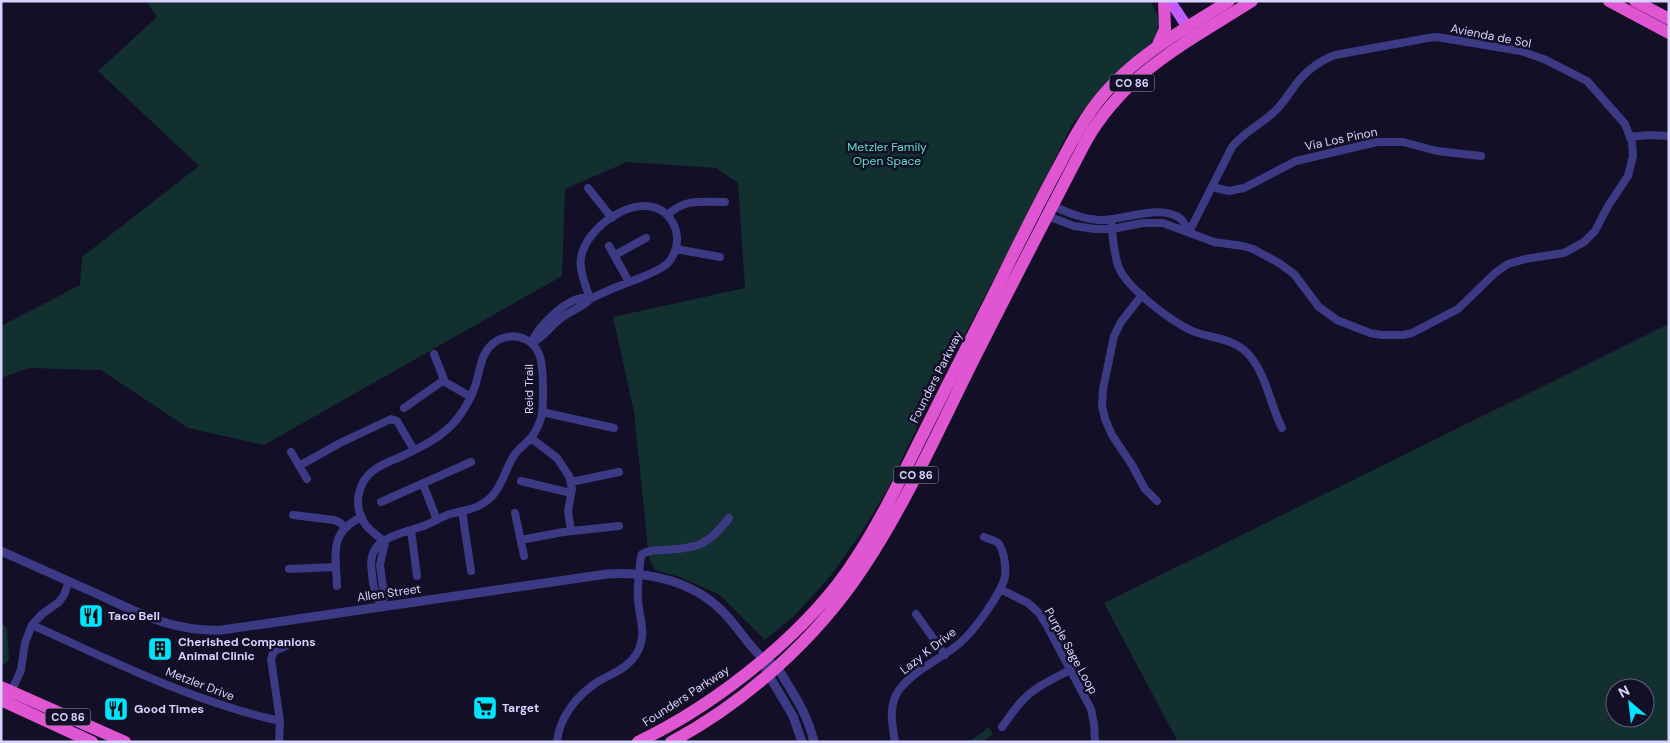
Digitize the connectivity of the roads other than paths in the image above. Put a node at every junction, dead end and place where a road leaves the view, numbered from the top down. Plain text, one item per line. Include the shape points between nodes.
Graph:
1 (1164, 1) edge
2 (1170, 1) edge
3 (1229, 1) edge
4 (1252, 1) edge
5 (1609, 1) edge
6 (1635, 1) edge
7 (1669, 19) edge
8 (1191, 33) junction
9 (1669, 33) edge
10 (1157, 46) junction
11 (1669, 136) edge
12 (1630, 137) junction
13 (1481, 156) dead end
14 (1212, 187) junction
15 (588, 188) dead end
16 (724, 202) dead end
17 (1037, 206) junction
18 (1050, 211) junction
19 (667, 215) junction
20 (612, 218) junction
21 (1111, 219) junction
22 (1112, 229) junction
23 (1190, 232) junction
24 (646, 238) dead end
25 (610, 246) dead end
26 (676, 249) junction
27 (615, 255) junction
28 (720, 257) dead end
29 (629, 282) junction
30 (1142, 295) junction
31 (590, 298) junction
32 (532, 343) junction
33 (434, 354) dead end
34 (444, 380) junction
35 (471, 397) junction
36 (404, 408) dead end
37 (542, 412) junction
38 (614, 428) dead end
39 (1282, 428) dead end
40 (531, 438) junction
41 (414, 450) junction
42 (292, 452) dead end
43 (471, 462) dead end
44 (299, 466) junction
45 (618, 472) dead end
46 (306, 479) dead end
47 (521, 481) dead end
48 (571, 482) junction
49 (423, 484) junction
50 (571, 493) junction
51 (1157, 501) dead end
52 (381, 502) dead end
53 (462, 511) junction
54 (515, 513) dead end
55 (293, 515) dead end
56 (362, 517) junction
57 (729, 518) dead end
58 (437, 520) junction
59 (619, 526) dead end
60 (345, 527) junction
61 (411, 530) junction
62 (571, 531) junction
63 (984, 537) dead end
64 (521, 540) junction
65 (384, 542) junction
66 (1, 551) edge
67 (524, 556) dead end
68 (336, 567) junction
69 (289, 569) dead end
70 (471, 571) dead end
71 (639, 574) junction
72 (417, 576) dead end
73 (70, 581) junction
74 (337, 586) dead end
75 (1000, 589) junction
76 (382, 607) junction
77 (916, 614) dead end
78 (32, 625) junction
79 (286, 646) dead end
80 (945, 655) junction
81 (764, 660) junction
82 (1070, 670) junction
83 (772, 671) junction
84 (4, 693) edge
85 (280, 721) junction
86 (1002, 727) dead end
87 (92, 742) edge
88 (125, 742) edge
89 (279, 742) edge
90 (557, 742) edge
91 (638, 742) edge
92 (671, 742) edge
93 (802, 742) edge
94 (814, 742) edge
95 (894, 742) edge
96 (1095, 742) edge

1 - 10 highway via 1165,29
2 - 8 main road
3 - 8 highway, Founders Parkway / CO 86
4 - 8 highway, Founders Parkway / CO 86
5 - 9 highway
6 - 7 highway
8 - 10 highway, Founders Parkway / CO 86
8 - 18 highway, Founders Parkway / CO 86 via 1115,100 1091,132
10 - 17 highway, Founders Parkway / CO 86 via 1097,102 1080,126
11 - 12 street
12 - 14 street, Avienda de Sol via 1622,119 1591,85 1546,60 1521,51 1428,38 1335,55 1309,69 1276,111 1243,134 1232,147
12 - 23 street, Avienda de Sol via 1632,156 1628,176 1596,230 1584,242 1564,253 1508,264 1452,313 1403,335 1370,333 1337,320 1319,307 1294,274 1279,263 1253,249 1214,242
13 - 14 street, Via Los Pinon via 1448,153 1403,142 1378,142 1296,161 1244,188 1229,191
14 - 23 street, Avienda de Sol
15 - 20 street
16 - 19 street via 688,202
17 - 18 street, Avienda de Sol
17 - 81 highway, Founders Parkway / CO 86 via 891,496 855,560 808,618
18 - 21 street, Avienda de Sol
18 - 22 street, Avienda de Sol via 1083,228
18 - 83 highway, Founders Parkway / CO 86 via 909,490 877,546 830,612
19 - 20 street via 642,204 625,209
19 - 26 street via 676,230
20 - 31 street via 594,232 582,251 581,267
21 - 22 street
21 - 23 street, Avienda de Sol via 1142,213 1169,214 1182,221
22 - 23 street, Avienda de Sol via 1155,222
22 - 30 street via 1118,266
24 - 27 street
25 - 27 street
26 - 28 street
26 - 29 street via 663,267
27 - 29 street
29 - 31 street
30 - 39 street via 1188,330 1229,341 1248,354 1258,369
30 - 51 street via 1114,336 1102,406 1112,434 1144,489
31 - 32 street
32 - 35 street via 513,337 493,344 482,360
32 - 37 street, Reid Trail via 541,360
33 - 34 street
34 - 35 street
34 - 36 street
35 - 41 street via 452,425
37 - 38 street
37 - 40 street, Reid Trail
40 - 48 street via 560,461
40 - 53 street, Reid Trail via 515,453 500,487 492,496 480,505
41 - 44 street via 398,423 390,419
41 - 56 street via 367,476 358,497
42 - 44 street
43 - 49 street
44 - 46 street
45 - 48 street
47 - 50 street
48 - 50 street
49 - 52 street
49 - 58 street
50 - 62 street via 568,510
53 - 58 street, Reid Trail
53 - 70 street
54 - 64 street
55 - 60 street via 334,520
56 - 60 street
56 - 65 street via 370,530
57 - 71 street via 714,536 698,545 644,553
58 - 61 street, Reid Trail
59 - 62 street
60 - 68 street via 336,542
61 - 65 street, Reid Trail
61 - 72 street
62 - 64 street
63 - 75 street, Lazy K Drive via 998,544 1003,552 1005,576
64 - 67 street
65 - 76 street via 380,565 384,592
66 - 73 street, Allen Street
68 - 69 street
68 - 74 street
71 - 76 street, Allen Street via 607,574
71 - 81 street, Allen Street via 672,581 705,597 724,613
71 - 90 street via 638,597 643,632 638,651 621,671 597,683 578,699 561,724
73 - 76 street, Allen Street via 157,621 204,631
73 - 78 street via 59,602
75 - 80 street, Lazy K Drive via 975,627
75 - 82 street, Purple Sage Loop via 1034,608
77 - 80 street
78 - 84 street via 25,643 21,670
78 - 85 street, Metzler Drive via 194,696
79 - 85 street via 274,652 271,659
80 - 95 street, Lazy K Drive via 908,680 896,695 891,712
81 - 83 street
81 - 91 highway, Founders Parkway / CO 86 via 695,709
82 - 86 street via 1031,692
82 - 96 street, Purple Sage Loop via 1091,710
83 - 92 highway, Founders Parkway / CO 86 via 732,703
83 - 93 street
83 - 94 street via 802,709
84 - 87 highway, CO 86
84 - 88 highway, CO 86
85 - 89 street

